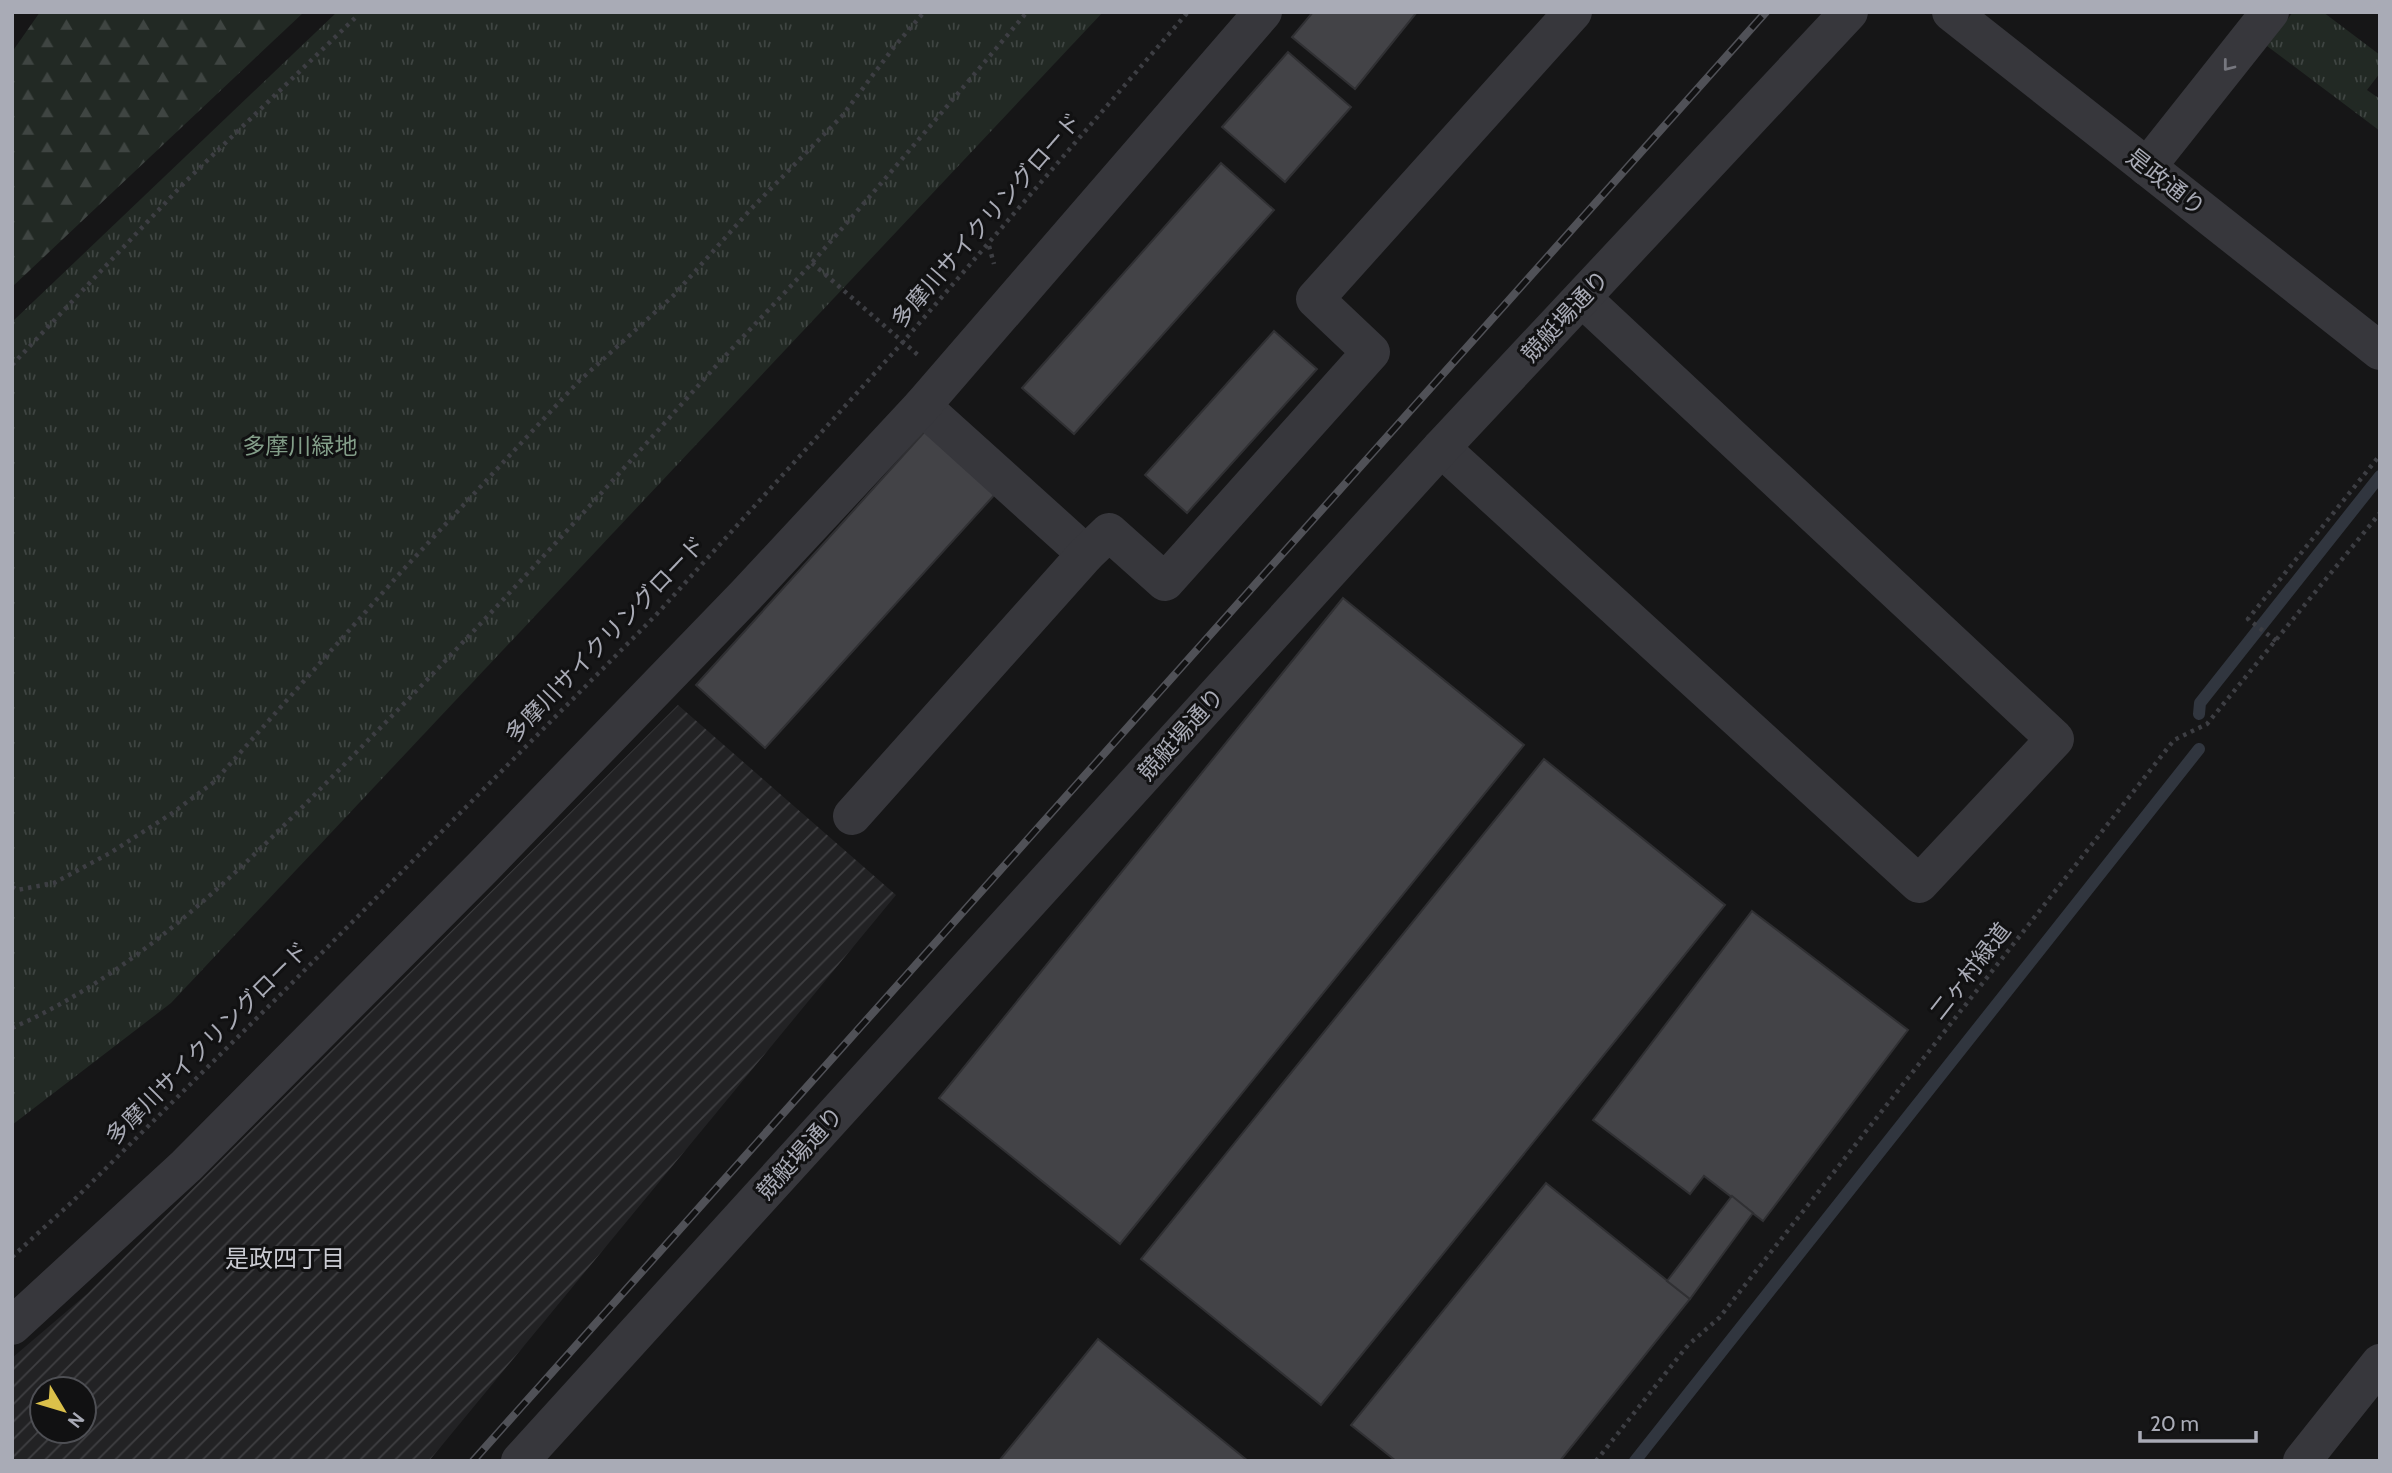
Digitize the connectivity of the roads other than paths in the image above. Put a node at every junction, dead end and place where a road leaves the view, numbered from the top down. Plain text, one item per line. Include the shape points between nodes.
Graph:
1 (1263, 12) edge
2 (1573, 12) edge
3 (1849, 12) edge
4 (1951, 12) edge
5 (2270, 12) edge
6 (2147, 167) junction
7 (1582, 298) junction
8 (2380, 351) edge
9 (922, 406) junction
10 (1441, 448) junction
11 (1086, 554) junction
12 (852, 816) dead end
13 (12, 1326) edge
14 (2380, 1363) edge
15 (520, 1461) edge
16 (2302, 1461) edge

1 - 9 street
2 - 11 street via 1315,299 1371,352 1174,572 1165,582 1109,532
3 - 7 street, 競艇場通り
4 - 6 street, 是政通り
5 -> 6 street
6 - 8 street, 是政通り
7 - 10 street, 競艇場通り
7 - 10 street via 2055,739 1937,865 1919,884
9 - 11 street
9 - 13 street via 482,867 186,1166
10 - 15 street, 競艇場通り
11 - 12 street
14 - 16 street

